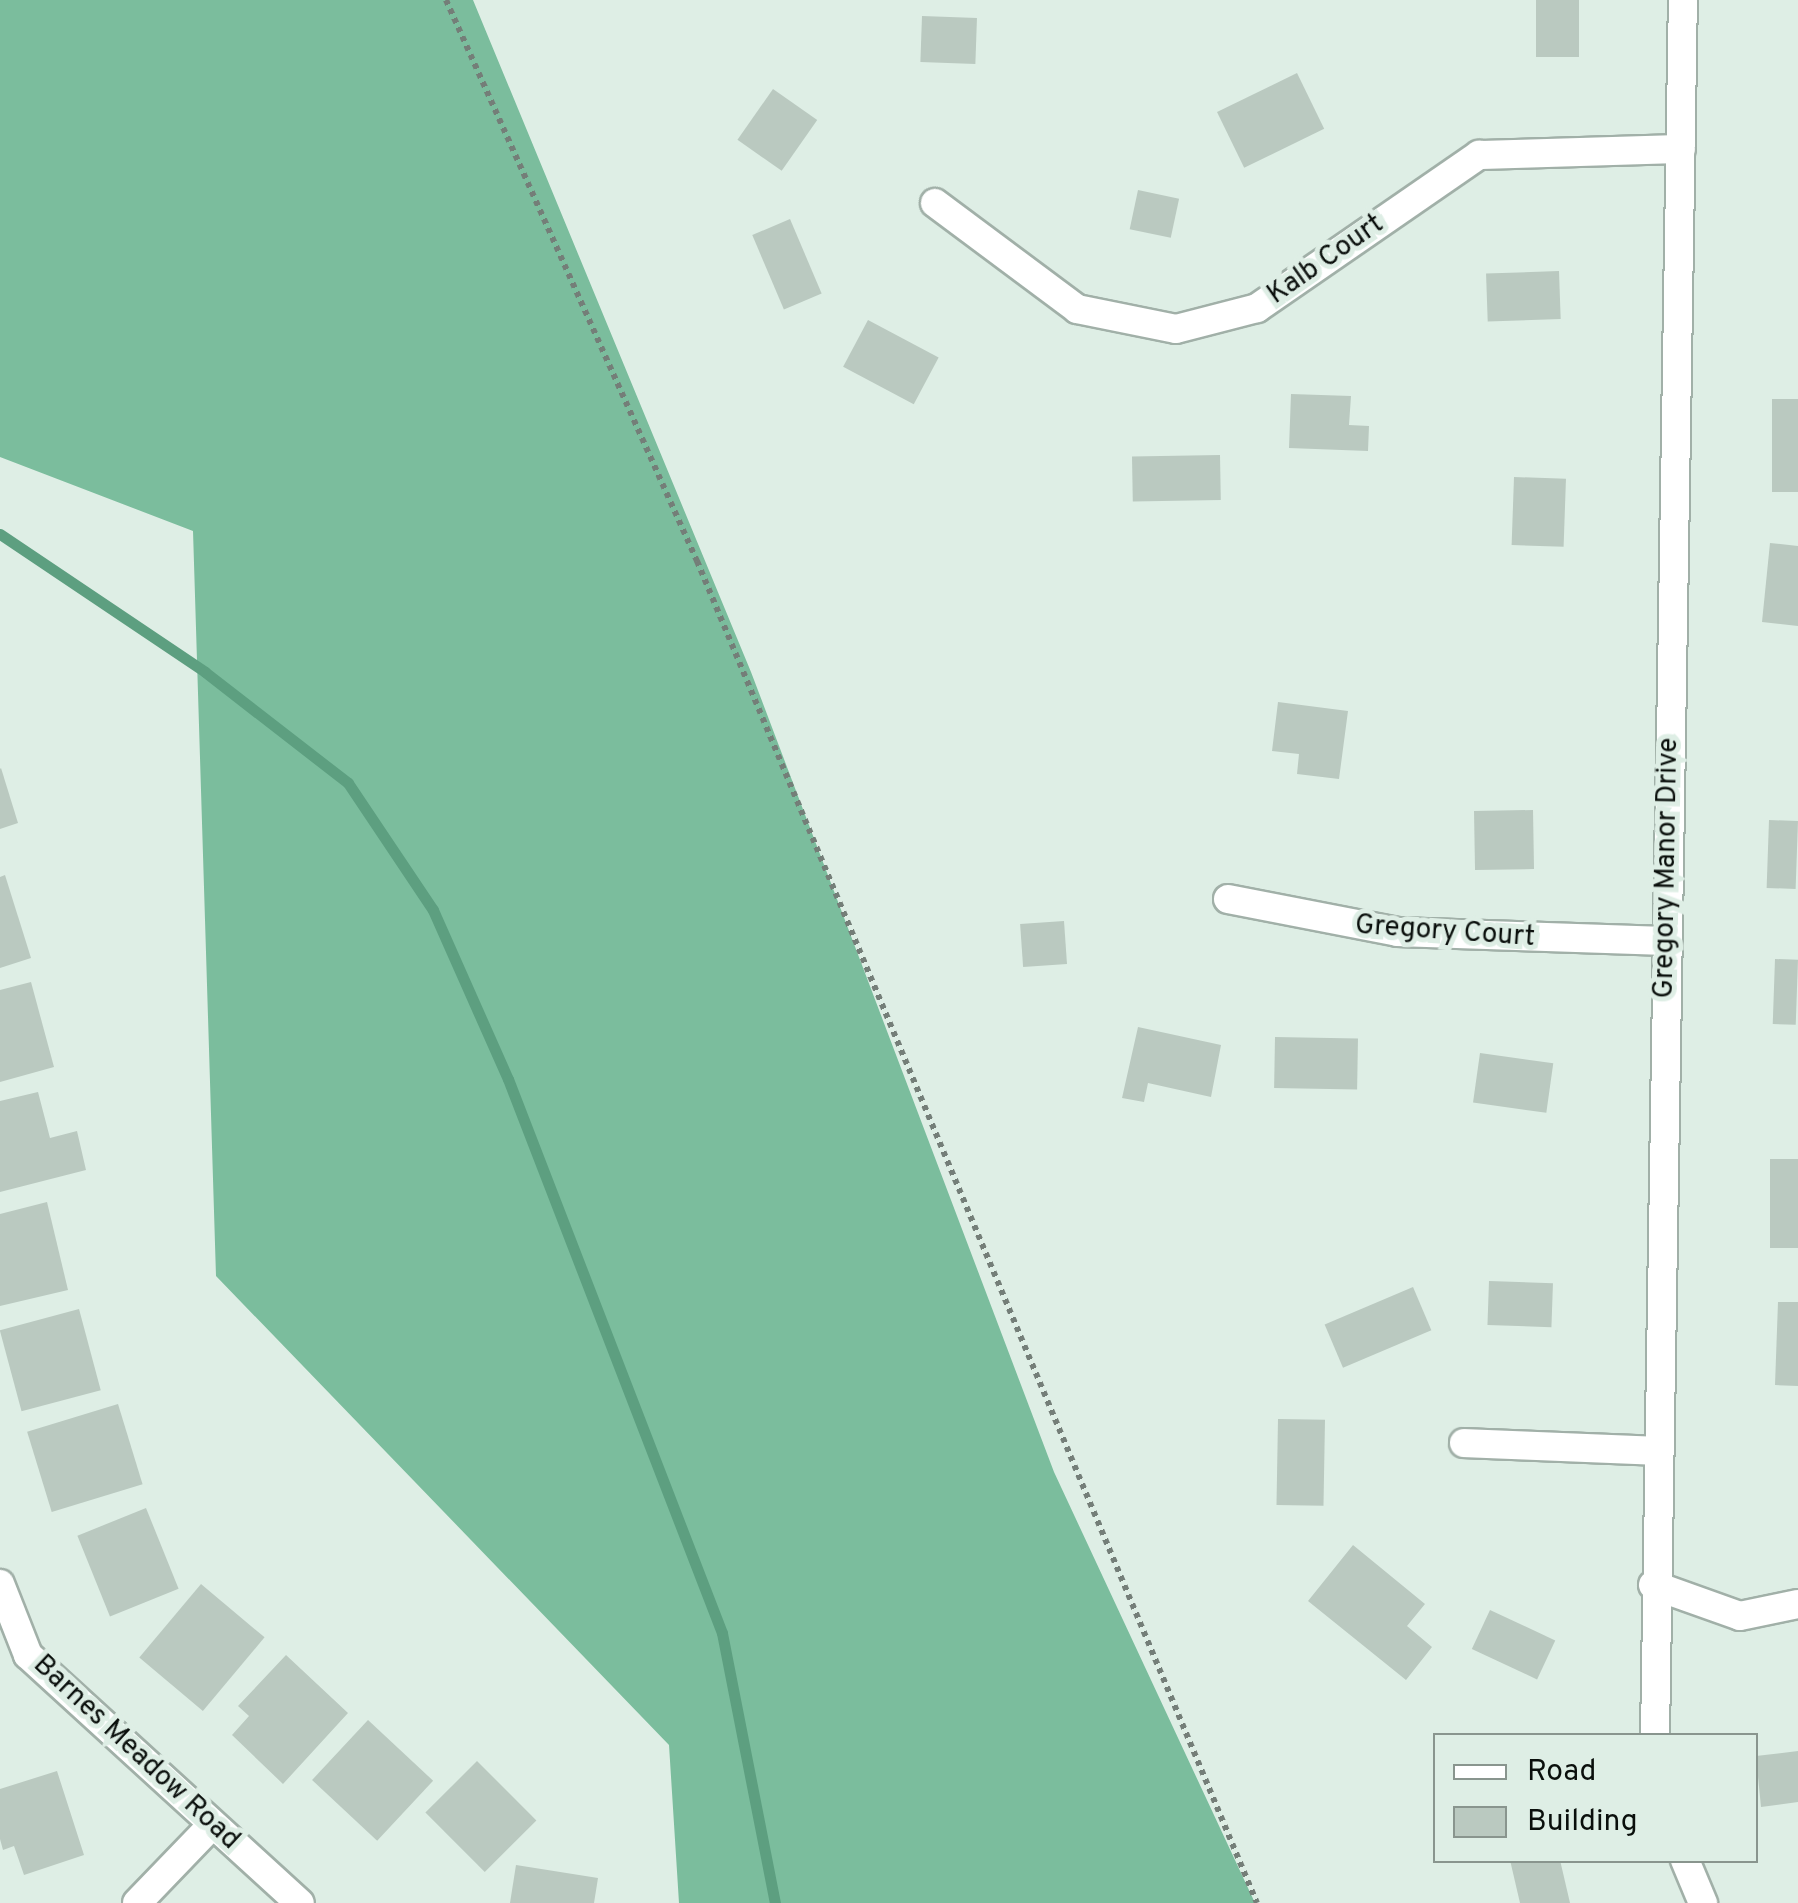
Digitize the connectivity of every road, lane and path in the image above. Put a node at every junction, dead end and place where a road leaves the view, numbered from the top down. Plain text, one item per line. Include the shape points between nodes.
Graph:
1 (446, 0) edge
2 (1683, 0) edge
3 (1680, 149) junction
4 (935, 203) dead end
5 (1228, 899) dead end
6 (1666, 941) junction
7 (1464, 1443) dead end
8 (1659, 1451) junction
9 (0, 1584) edge
10 (1653, 1585) junction
11 (1798, 1604) edge
12 (1654, 1733) edge
13 (212, 1826) junction
14 (1686, 1863) edge
15 (137, 1903) edge
16 (300, 1903) edge
17 (1257, 1903) edge
18 (1703, 1903) edge

1 - 17 path via 698,561
2 - 3 street, Gregory Manor Drive
3 - 4 street, Kalb Court via 1478,155 1258,308 1176,330 1077,308
3 - 6 street, Gregory Manor Drive
5 - 6 street, Gregory Court via 1397,932
6 - 8 street, Gregory Manor Drive
7 - 8 street
8 - 10 street, Gregory Manor Drive
9 - 13 street, Barnes Meadow Road via 28,1654
10 - 11 street via 1740,1616
10 - 12 street, Gregory Manor Drive
13 - 15 street
13 - 16 street, Barnes Meadow Road
14 - 18 street

